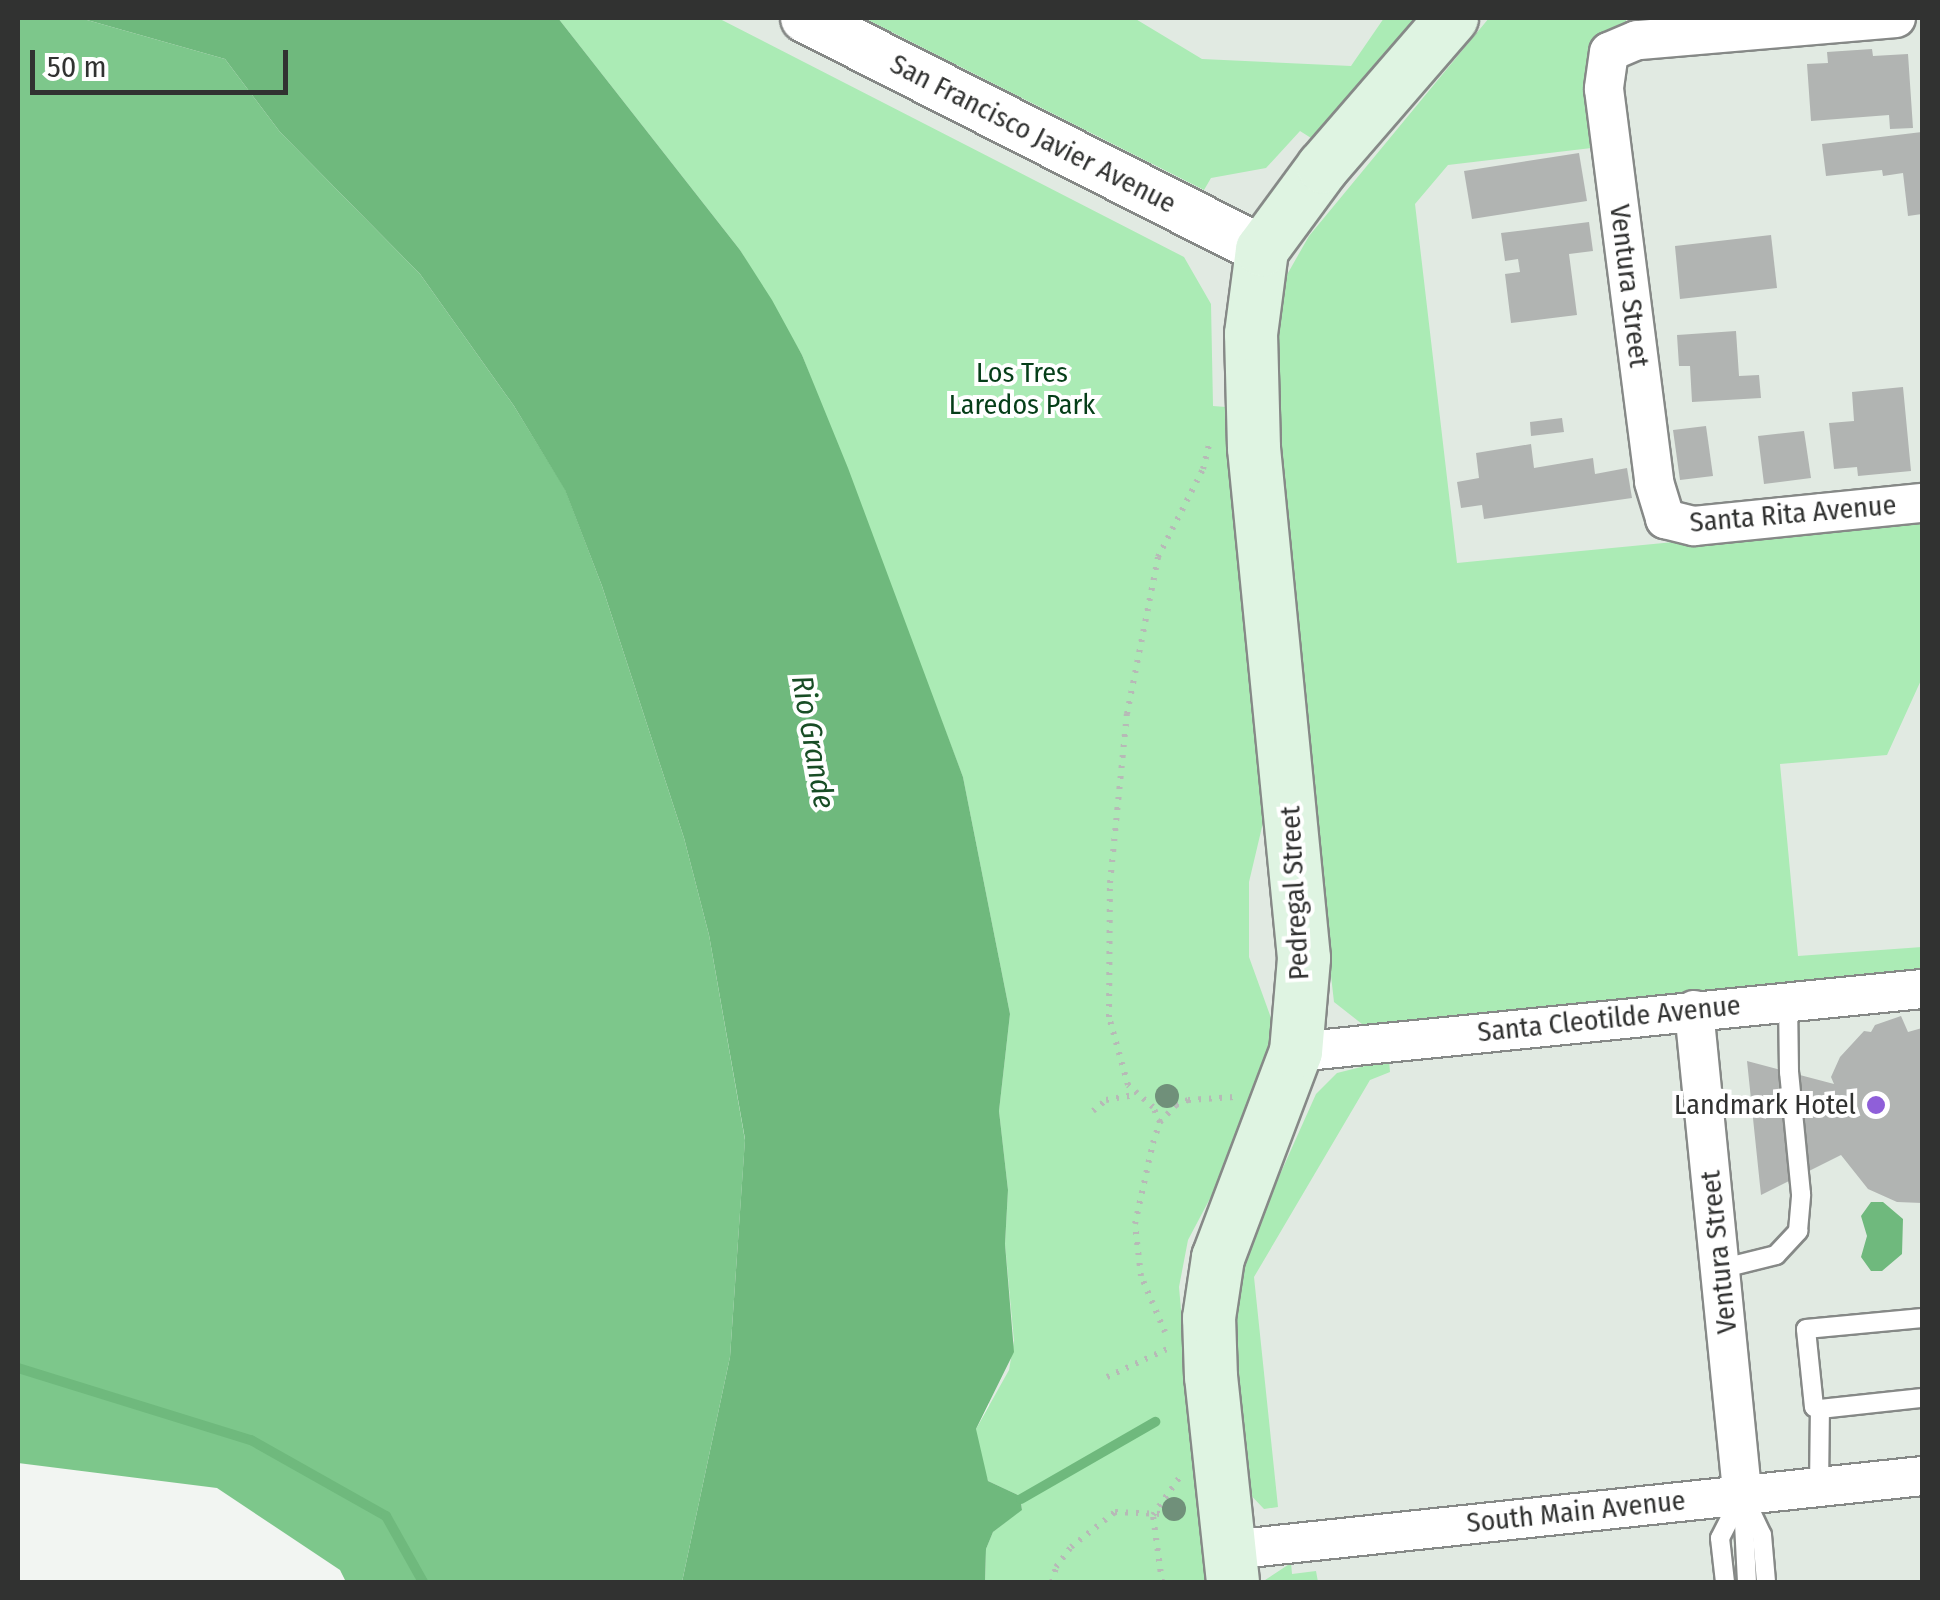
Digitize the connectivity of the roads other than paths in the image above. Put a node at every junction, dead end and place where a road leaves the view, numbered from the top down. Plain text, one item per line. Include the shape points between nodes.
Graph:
1 (805, 18) edge
2 (1452, 18) edge
3 (1896, 18) edge
4 (1262, 250) junction
5 (1922, 503) edge
6 (1665, 519) joint
7 (1922, 989) edge
8 (1788, 1001) junction
9 (1694, 1010) junction
10 (1296, 1052) junction
11 (1720, 1268) junction
12 (1922, 1318) edge
13 (1922, 1398) edge
14 (1820, 1409) junction
15 (1922, 1476) edge
16 (1819, 1487) junction
17 (1742, 1495) junction
18 (1232, 1566) edge
19 (1725, 1582) edge
20 (1747, 1582) edge
21 (1766, 1582) edge

1 - 4 street, San Francisco Javier Avenue
2 - 4 main road via 1323,167
3 - 6 street, Ventura Street via 1654,38 1609,52 1604,88 1654,482
4 - 10 main road, Pedregal Street via 1251,334 1254,448 1304,958
5 - 6 street, Santa Rita Avenue via 1694,526
7 - 8 street, Santa Cleotilde Avenue
8 - 9 street, Santa Cleotilde Avenue
8 - 11 lane via 1798,1231 1776,1254
9 - 10 street, Santa Cleotilde Avenue
9 - 11 street, Ventura Street
10 - 18 main road, Pedregal Street via 1218,1258 1209,1318
11 - 17 street, Ventura Street
12 - 14 lane via 1806,1329 1814,1406
13 - 14 lane
14 - 16 lane
15 - 16 street, South Main Avenue
16 - 17 street, South Main Avenue
17 - 18 street, South Main Avenue
17 - 19 lane via 1720,1538
17 - 20 lane, Ventura Street
17 - 21 lane, Ventura Street via 1762,1535

